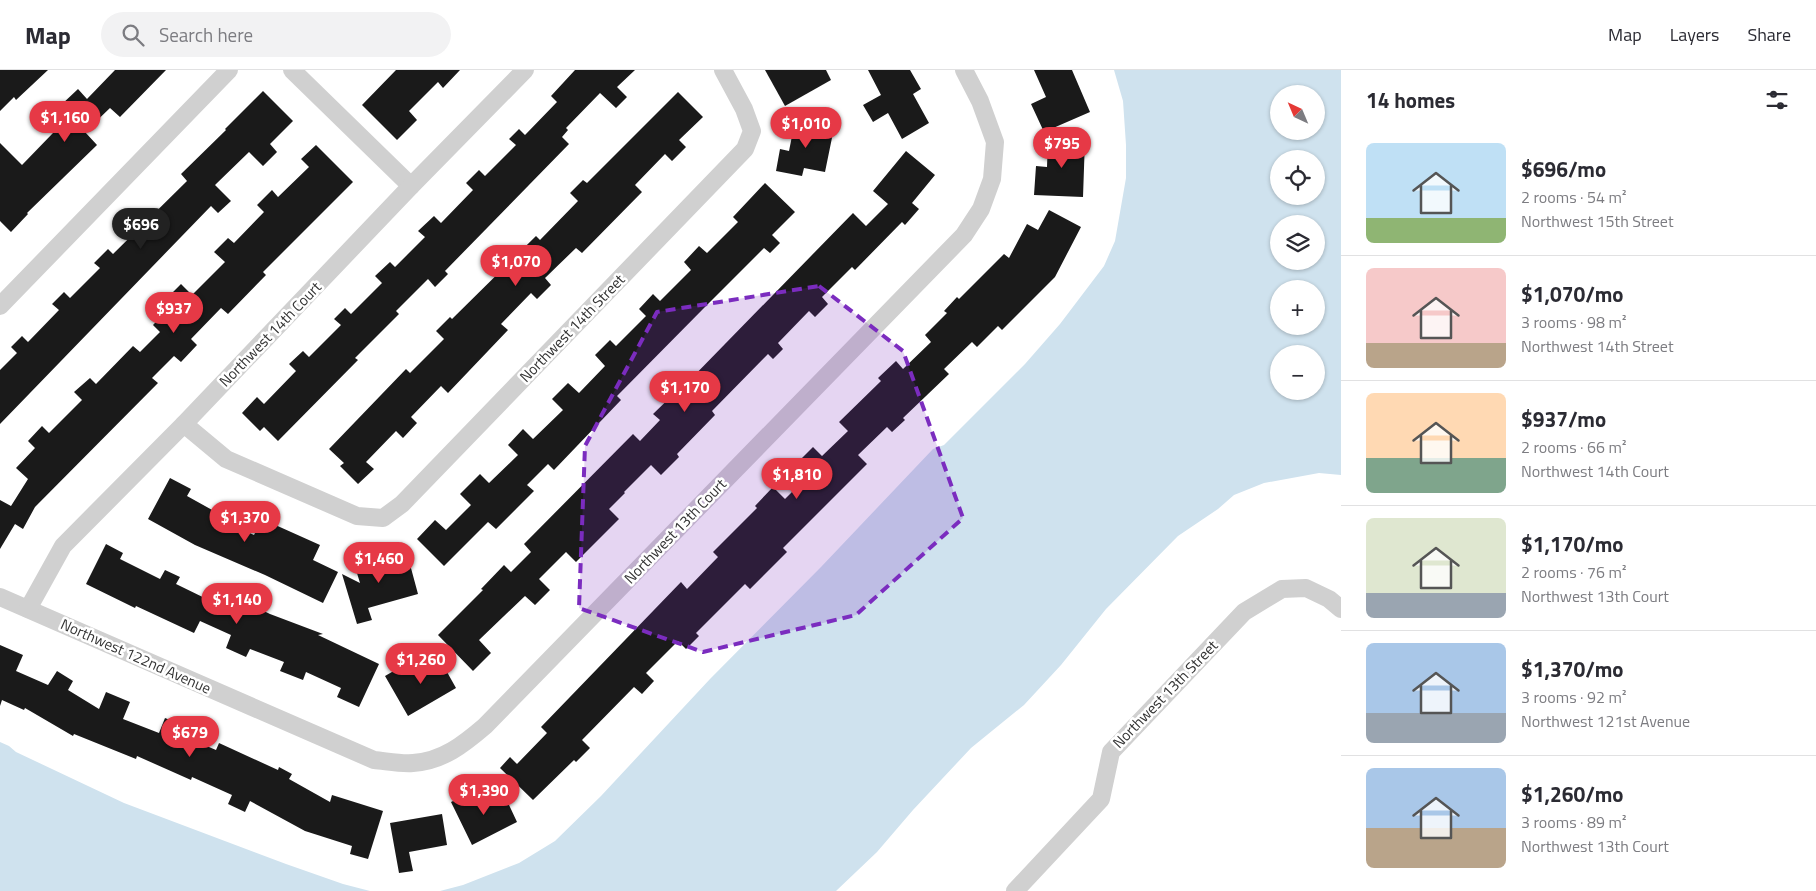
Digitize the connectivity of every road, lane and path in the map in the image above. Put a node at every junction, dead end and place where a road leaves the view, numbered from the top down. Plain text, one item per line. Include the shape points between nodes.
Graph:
1 (229, 70) edge
2 (292, 70) edge
3 (525, 70) edge
4 (723, 70) edge
5 (964, 70) edge
6 (411, 186) junction
7 (0, 306) edge
8 (184, 424) junction
9 (0, 597) edge
10 (28, 609) junction
11 (1341, 609) edge
12 (442, 757) joint
13 (1015, 891) edge

1 - 7 street
2 - 6 street
3 - 6 street, Northwest 14th Court
4 - 8 street, Northwest 14th Street via 752,131 745,149 402,504 383,518 357,516 226,459
5 - 12 street, Northwest 13th Court via 995,142 992,179 981,210 964,235 485,726 463,745
6 - 8 street, Northwest 14th Court
8 - 10 street, Northwest 14th Court via 64,546
9 - 10 street, Northwest 122nd Avenue
10 - 12 street, Northwest 122nd Avenue via 374,760 413,764
11 - 13 street, Northwest 13th Street via 1306,588 1282,589 1244,612 1111,752 1101,799

